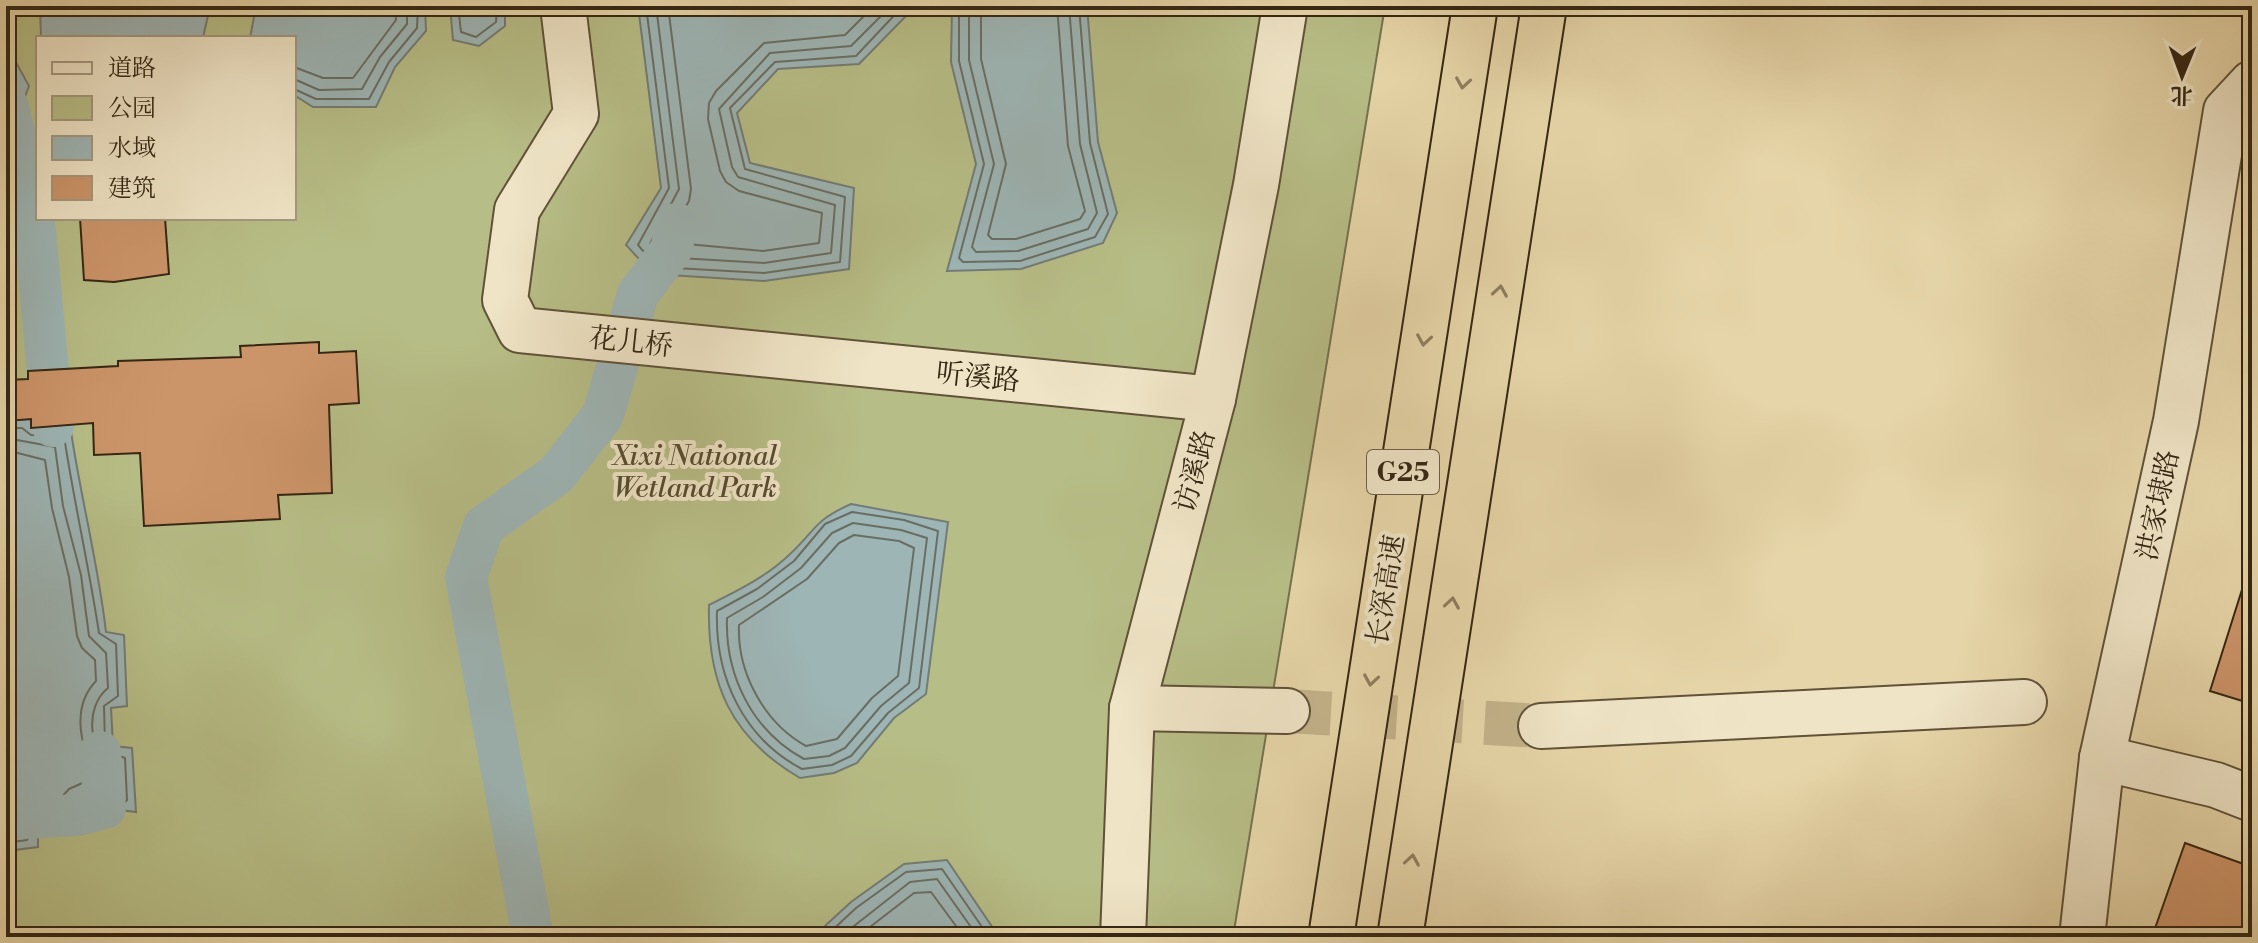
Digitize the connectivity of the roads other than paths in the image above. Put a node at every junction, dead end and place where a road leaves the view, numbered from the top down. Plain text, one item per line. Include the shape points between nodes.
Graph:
1 (563, 6) edge
2 (1285, 6) edge
3 (1475, 6) edge
4 (1544, 6) edge
5 (2252, 83) edge
6 (743, 353) joint
7 (1213, 399) junction
8 (2024, 702) dead end
9 (1132, 708) junction
10 (1287, 711) tunnel mouth
11 (1541, 726) tunnel mouth
12 (2102, 758) junction
13 (2252, 799) edge
14 (1123, 937) edge
15 (1331, 937) edge
16 (1400, 937) edge
17 (2082, 937) edge

1 - 6 street, 花儿桥 via 576,114 517,210 505,300 520,330
2 - 7 street, 访溪路
3 -> 15 highway, 长深高速 / G25
16 -> 4 highway, G25
5 - 12 street, 洪家埭路 via 2226,111 2176,421
6 - 7 street, 听溪路
7 - 9 street, 访溪路
8 - 11 street
9 - 10 street
9 - 14 street, 访溪路
12 - 13 street via 2216,785
12 - 17 street, 洪家埭路

